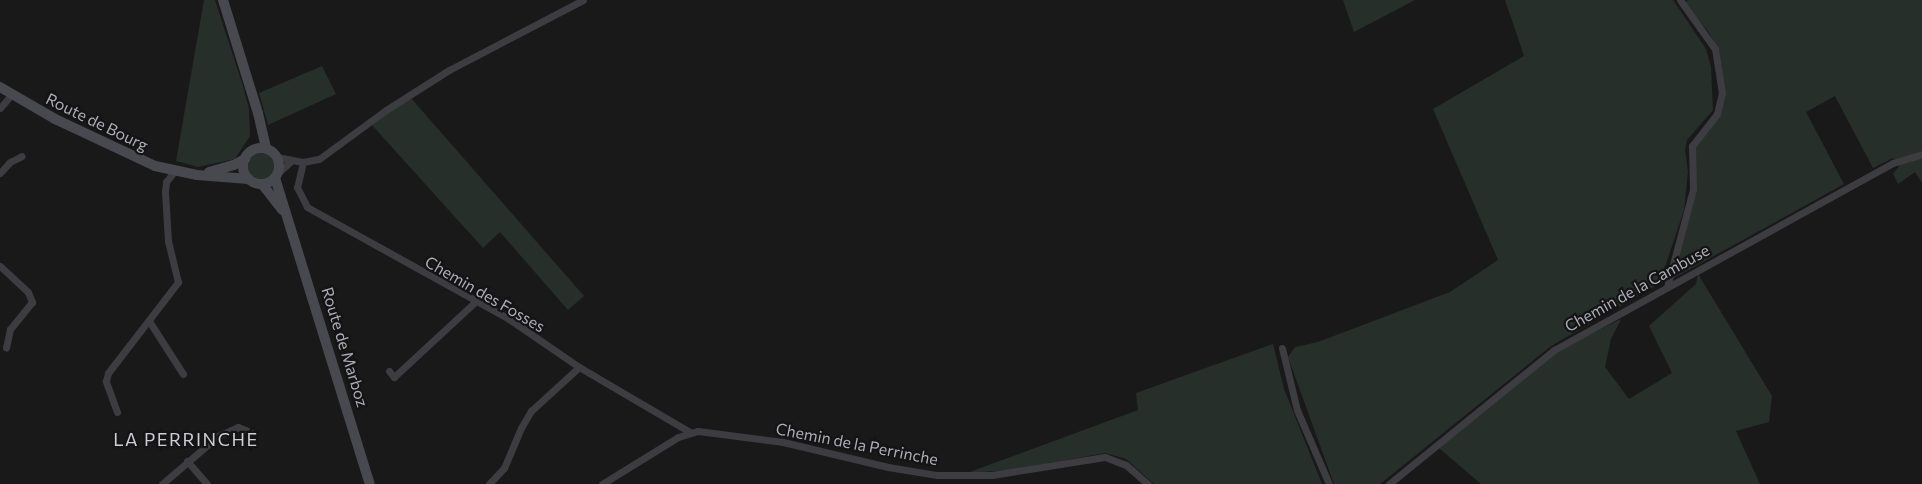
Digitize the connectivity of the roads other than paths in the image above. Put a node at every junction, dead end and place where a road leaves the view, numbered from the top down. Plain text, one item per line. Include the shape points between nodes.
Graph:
1 (223, 0) edge
2 (583, 0) edge
3 (1680, 0) edge
4 (0, 87) edge
5 (11, 95) junction
6 (252, 95) junction
7 (0, 108) edge
8 (266, 149) junction
9 (254, 150) junction
10 (1922, 154) edge
11 (22, 156) dead end
12 (277, 157) junction
13 (245, 159) junction
14 (291, 162) junction
15 (303, 162) junction
16 (180, 171) junction
17 (0, 173) edge
18 (277, 175) junction
19 (249, 179) junction
20 (262, 184) junction
21 (288, 220) junction
22 (0, 266) edge
23 (1667, 287) junction
24 (475, 302) junction
25 (149, 321) junction
26 (6, 348) dead end
27 (1281, 348) dead end
28 (579, 367) junction
29 (389, 372) dead end
30 (183, 374) dead end
31 (117, 412) dead end
32 (250, 432) dead end
33 (690, 432) junction
34 (187, 461) junction
35 (162, 484) edge
36 (207, 484) edge
37 (370, 484) edge
38 (489, 484) edge
39 (602, 484) edge
40 (1148, 484) edge
41 (1329, 484) edge
42 (1389, 484) edge

1 - 6 main road
2 - 15 street via 449,70 386,110 325,156
3 - 23 street via 1715,49 1722,93 1717,114 1692,146 1693,189
4 - 5 main road, Route de Bourg
5 - 7 street
5 - 16 main road, Route de Bourg via 136,158
6 - 8 main road
6 - 9 main road
8 - 9 main road
8 - 12 main road
9 - 13 main road
10 - 23 street, Chemin de la Cambuse via 1893,163
11 - 17 street
12 - 14 street
12 - 18 main road
13 - 16 main road, Route de Bourg via 222,170
13 - 19 main road via 244,170
14 - 15 street
14 - 18 street
15 - 24 street, Chemin des Fosses via 297,187 307,207
16 - 19 main road, Route de Bourg
16 - 25 street via 166,182 165,192 168,241 178,282
18 - 20 main road
18 - 21 main road, Route de Marboz
19 - 20 main road
20 - 21 main road, Route de Marboz
21 - 37 main road, Route de Marboz
22 - 26 street via 28,292 32,302 8,334
23 - 42 street, Chemin de la Cambuse via 1554,350
24 - 28 street, Chemin des Fosses via 509,319
24 - 29 street via 394,377
25 - 30 street
25 - 31 street via 106,378
27 - 41 street via 1297,410
28 - 33 street, Chemin des Fosses
28 - 38 street via 531,411 504,468
32 - 34 street via 238,427 225,432
33 - 39 street
33 - 40 street, Chemin de la Perrinche via 783,442 937,475 992,475 1105,457 1126,465
34 - 35 street
34 - 36 street

